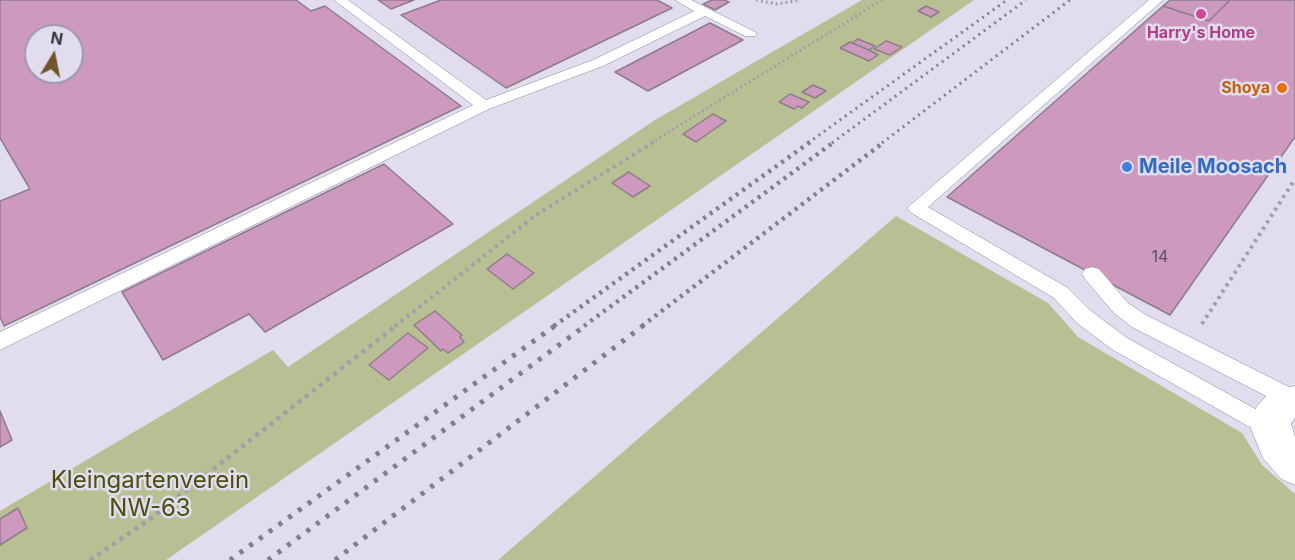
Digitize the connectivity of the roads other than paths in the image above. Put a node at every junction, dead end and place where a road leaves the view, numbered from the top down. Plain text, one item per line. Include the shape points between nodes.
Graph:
1 (340, 0) edge
2 (681, 0) edge
3 (1157, 0) edge
4 (705, 11) junction
5 (750, 33) dead end
6 (484, 106) junction
7 (1092, 274) dead end
8 (0, 342) edge
9 (1287, 411) edge
10 (1295, 466) edge

1 - 6 lane
2 - 4 lane
3 - 9 lane via 916,208 1061,293 1084,317 1120,344
4 - 5 lane
4 - 6 lane via 598,63
6 - 8 lane
7 - 9 lane via 1122,299 1139,321
9 - 10 street via 1277,445

